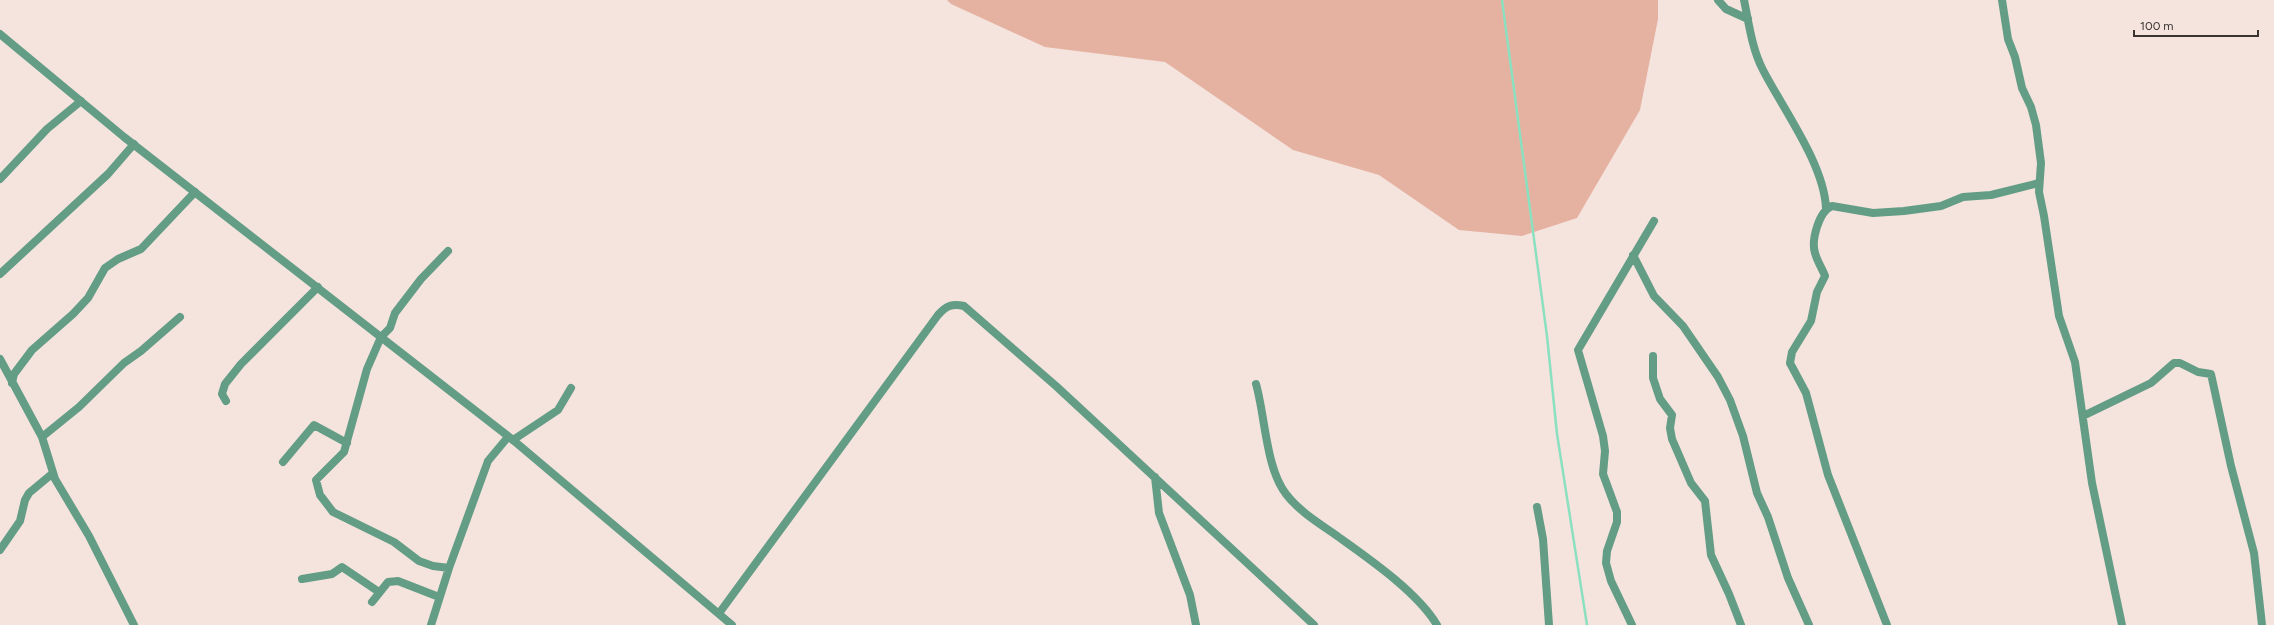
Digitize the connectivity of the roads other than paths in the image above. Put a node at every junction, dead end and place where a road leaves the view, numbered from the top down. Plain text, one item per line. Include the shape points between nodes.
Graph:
1 (1718, 0) edge
2 (1744, 0) edge
3 (2002, 0) edge
4 (1748, 19) junction
5 (0, 34) edge
6 (81, 101) junction
7 (134, 144) junction
8 (0, 179) edge
9 (2039, 183) junction
10 (196, 192) junction
11 (1826, 208) junction
12 (1654, 221) dead end
13 (448, 251) dead end
14 (1633, 255) junction
15 (0, 274) edge
16 (318, 287) junction
17 (180, 317) dead end
18 (382, 337) junction
19 (1654, 356) dead end
20 (0, 359) edge
21 (12, 383) junction
22 (1256, 384) dead end
23 (571, 388) dead end
24 (226, 401) dead end
25 (2083, 416) junction
26 (42, 437) junction
27 (511, 439) junction
28 (347, 443) junction
29 (283, 462) dead end
30 (53, 473) junction
31 (1155, 478) junction
32 (1537, 507) dead end
33 (0, 550) edge
34 (449, 568) junction
35 (302, 579) dead end
36 (379, 592) junction
37 (439, 597) junction
38 (372, 602) dead end
39 (720, 612) junction
40 (134, 625) edge
41 (430, 625) edge
42 (732, 625) edge
43 (1196, 625) edge
44 (1314, 625) edge
45 (1437, 625) edge
46 (1549, 625) edge
47 (1632, 625) edge
48 (1741, 625) edge
49 (1809, 625) edge
50 (1887, 625) edge
51 (2122, 625) edge
52 (2262, 625) edge

1 - 4 street via 1726,9
2 - 4 street
3 - 9 street via 2008,39 2036,125 2041,163
4 - 11 street via 1757,57 1796,126 1817,173 1826,199
5 - 6 street
6 - 7 street
6 - 8 street via 47,129
7 - 10 street
7 - 15 street via 108,174
9 - 11 street via 1991,195 1968,196 1947,205 1921,209 1873,213 1838,206
9 - 25 street via 2059,316 2075,362
10 - 16 street
10 - 21 street via 141,249 118,259 106,268 88,298 74,314 32,350 14,374
11 - 50 street via 1814,242 1814,252 1825,276 1817,292 1808,328 1792,352 1790,363 1806,393 1828,475
12 - 14 street
13 - 18 street via 395,313 390,328
14 - 47 street via 1578,350 1603,436 1603,474 1617,512 1617,522 1607,551 1606,563 1611,581
14 - 49 street via 1654,296 1683,326 1718,377 1730,400 1743,436 1757,494 1768,517 1788,578
16 - 18 street
16 - 24 street via 241,364 225,384 222,394
17 - 26 street via 124,363 79,407
18 - 27 street
18 - 28 street via 360,389
19 - 48 street via 1653,378 1660,399 1672,415 1672,439 1692,483 1705,501 1711,554
20 - 21 street
21 - 26 street
22 - 45 street via 1273,465 1286,494 1318,523 1385,572 1431,615
23 - 27 street via 558,410
25 - 51 street via 2092,483
25 - 52 street via 2151,383 2174,363 2211,374 2231,466 2254,553
26 - 30 street
27 - 34 street via 488,461
27 - 39 street
28 - 29 street via 314,425
28 - 34 street via 340,456 316,480 320,495 327,506 342,517 394,542 420,561
30 - 33 street via 29,493 20,521
30 - 40 street via 90,536
31 - 39 street via 964,306 954,304 944,308 938,315
31 - 43 street via 1159,513 1190,595
31 - 44 street
32 - 46 street via 1543,540
34 - 37 street
35 - 36 street via 332,574 342,567
36 - 37 street via 388,582 398,581
36 - 38 street
37 - 41 street
39 - 42 street

